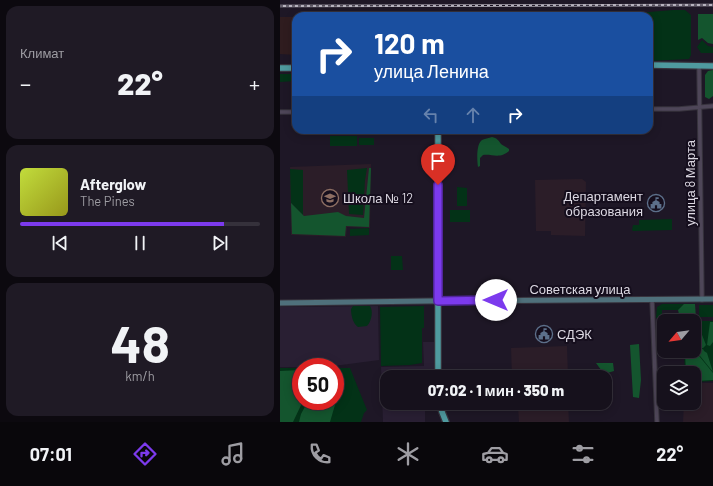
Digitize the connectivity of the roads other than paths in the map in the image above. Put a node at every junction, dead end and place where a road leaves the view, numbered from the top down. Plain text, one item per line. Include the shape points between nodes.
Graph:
1 (653, 65) edge
2 (699, 66) junction
3 (713, 66) edge
4 (280, 68) edge
5 (292, 68) edge
6 (713, 106) edge
7 (700, 107) junction
8 (653, 109) edge
9 (280, 112) edge
10 (292, 112) edge
11 (438, 134) edge
12 (652, 300) junction
13 (702, 300) junction
14 (713, 300) edge
15 (438, 301) junction
16 (280, 303) edge
17 (438, 370) edge
18 (442, 410) edge
19 (446, 422) edge
20 (657, 422) edge

1 - 2 main road
2 - 3 main road
2 - 7 street, улица 8 Марта
4 - 5 main road
6 - 7 street
7 - 8 street
7 - 13 street, улица 8 Марта
9 - 10 street
11 - 15 main road
12 - 13 main road, Советская улица
12 - 15 main road, Советская улица
12 - 20 street
13 - 14 main road, Советская улица
15 - 16 main road, Советская улица
15 - 17 main road
18 - 19 main road

